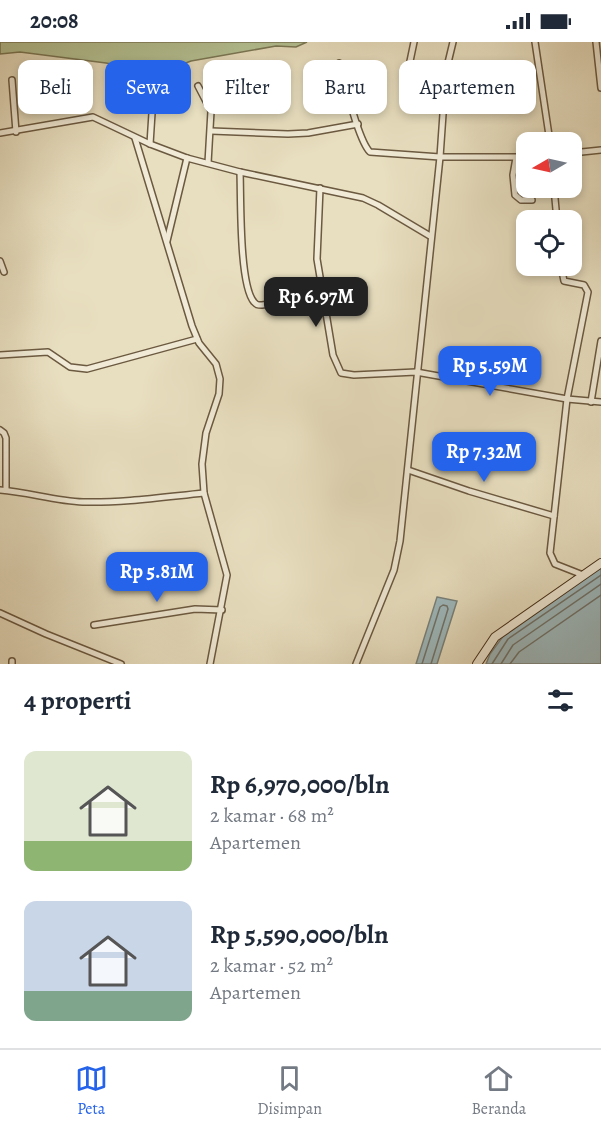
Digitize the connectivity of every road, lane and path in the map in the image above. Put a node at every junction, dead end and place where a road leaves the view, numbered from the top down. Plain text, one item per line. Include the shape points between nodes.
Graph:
1 (414, 42) edge
2 (453, 42) edge
3 (535, 42) edge
4 (596, 42) edge
5 (410, 60) edge
6 (449, 60) edge
7 (12, 80) dead end
8 (198, 86) dead end
9 (601, 88) edge
10 (152, 114) edge
11 (355, 114) edge
12 (443, 114) edge
13 (358, 124) junction
14 (211, 131) junction
15 (16, 132) junction
16 (548, 132) edge
17 (0, 133) edge
18 (135, 138) junction
19 (150, 144) junction
20 (601, 150) edge
21 (582, 152) edge
22 (440, 157) junction
23 (187, 158) junction
24 (516, 158) joint
25 (208, 163) junction
26 (240, 172) junction
27 (320, 188) junction
28 (516, 196) edge
29 (519, 198) edge
30 (532, 200) dead end
31 (430, 236) junction
32 (167, 243) junction
33 (0, 261) edge
34 (4, 272) dead end
35 (563, 276) edge
36 (323, 297) junction
37 (196, 339) junction
38 (601, 341) edge
39 (0, 355) edge
40 (600, 355) edge
41 (416, 372) junction
42 (567, 399) junction
43 (591, 402) junction
44 (601, 402) edge
45 (0, 430) edge
46 (408, 470) junction
47 (3, 490) edge
48 (204, 493) junction
49 (554, 516) junction
50 (601, 563) edge
51 (583, 575) junction
52 (222, 610) junction
53 (0, 613) edge
54 (94, 625) dead end
55 (121, 664) edge
56 (210, 664) edge
57 (356, 664) edge
58 (477, 664) edge

1 - 5 street
2 - 6 street
3 - 16 street
4 - 9 street
7 - 15 street
8 - 14 street via 211,111
10 - 19 street
11 - 13 street
12 - 22 street
13 - 14 street via 288,134
13 - 22 street via 372,153
14 - 25 street
15 - 17 street
15 - 18 street via 88,117
18 - 19 street
18 - 32 street
19 - 23 street
20 - 21 street
22 - 24 street
22 - 31 street
23 - 25 street
23 - 32 street
24 - 28 street
25 - 26 street
26 - 27 street
26 - 36 street via 244,273 252,300 262,305
27 - 31 street via 370,201
27 - 36 street via 316,242
29 - 30 street
31 - 41 street
32 - 37 street
33 - 34 street
35 - 42 street via 564,281 584,285 588,290
36 - 41 street via 333,355 341,373
37 - 39 street via 87,369 70,367 48,352
37 - 48 street via 216,364 220,379 203,448
38 - 40 street
40 - 43 street
41 - 42 street
41 - 46 street
42 - 43 street
42 - 49 street
43 - 44 street
45 - 47 street via 6,438
46 - 49 street
46 - 57 street via 394,570
47 - 48 street via 84,502
48 - 52 street via 227,569
49 - 51 street via 551,559
50 - 51 street
51 - 58 street via 495,637
52 - 54 street via 186,610
52 - 56 street
53 - 55 street

